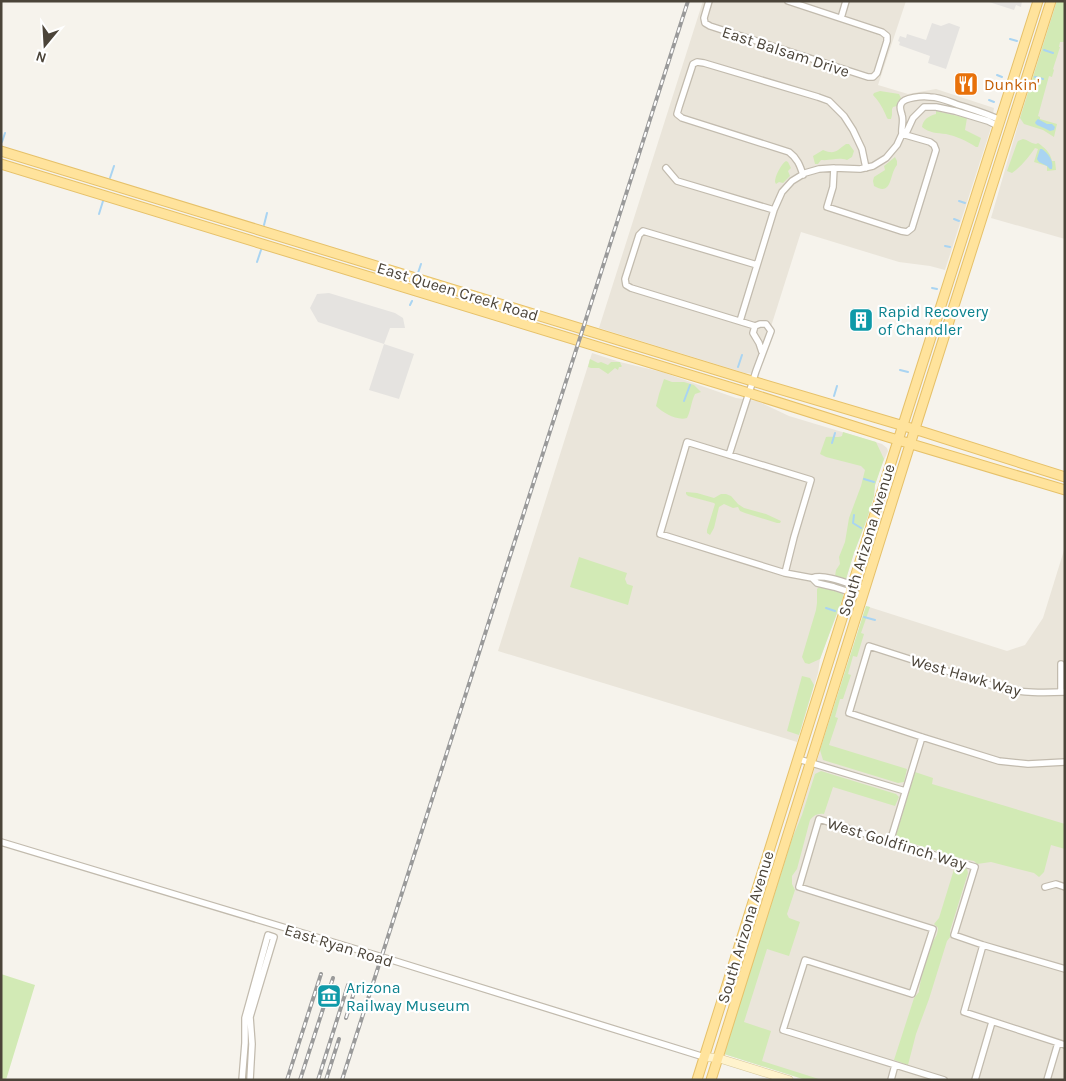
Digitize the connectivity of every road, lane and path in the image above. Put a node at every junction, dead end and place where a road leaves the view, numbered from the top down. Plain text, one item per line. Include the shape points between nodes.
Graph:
1 (709, 1) edge
2 (788, 1) edge
3 (846, 1) edge
4 (1038, 1) edge
5 (1051, 1) edge
6 (841, 18) junction
7 (902, 115) junction
8 (913, 118) junction
9 (999, 123) junction
10 (902, 134) junction
11 (1, 151) edge
12 (1, 164) edge
13 (666, 168) dead end
14 (834, 168) junction
15 (866, 168) junction
16 (803, 174) junction
17 (774, 210) junction
18 (757, 266) junction
19 (950, 278) junction
20 (961, 282) junction
21 (453, 289) junction
22 (449, 301) junction
23 (740, 321) junction
24 (755, 326) junction
25 (762, 352) junction
26 (752, 381) junction
27 (749, 393) junction
28 (902, 426) junction
29 (914, 429) junction
30 (898, 440) junction
31 (910, 444) junction
32 (729, 455) junction
33 (1065, 477) edge
34 (1065, 490) edge
35 (785, 573) junction
36 (851, 589) junction
37 (863, 592) junction
38 (1061, 664) dead end
39 (1063, 692) edge
40 (922, 737) junction
41 (798, 759) junction
42 (810, 762) junction
43 (1065, 762) edge
44 (905, 791) junction
45 (1, 842) edge
46 (890, 842) junction
47 (1046, 887) dead end
48 (1065, 887) edge
49 (983, 945) junction
50 (1065, 969) edge
51 (992, 1022) junction
52 (1061, 1044) edge
53 (704, 1057) junction
54 (718, 1058) junction
55 (895, 1065) junction
56 (242, 1080) edge
57 (250, 1080) edge
58 (697, 1080) edge
59 (711, 1080) edge
60 (789, 1080) edge
61 (891, 1080) edge
62 (944, 1080) edge
63 (975, 1080) edge
64 (1047, 1080) edge

1 - 6 street, East Balsam Drive via 704,18 710,26 873,77 887,36
2 - 6 street
3 - 6 street
4 - 9 main road, South Arizona Avenue
5 - 20 main road, South Arizona Avenue
7 - 8 street
7 - 9 street via 901,104 905,99 930,96 982,112
7 - 10 street
8 - 9 street via 924,107 936,107
8 - 10 street
9 - 19 main road, South Arizona Avenue
10 - 14 street via 930,142 936,150 912,228 907,232 827,207
10 - 15 street via 886,158
11 - 21 main road, East Queen Creek Road
12 - 22 main road, East Queen Creek Road
13 - 17 street via 677,181
14 - 15 street
14 - 16 street
15 - 16 street via 854,130 829,101 714,66 693,64 679,107 678,114 682,118 789,152 798,160
16 - 17 street via 782,192
17 - 18 street
18 - 23 street
18 - 23 street via 643,231 625,280 631,288
19 - 20 main road
19 - 28 main road, South Arizona Avenue
20 - 29 main road, South Arizona Avenue
21 - 22 main road
21 - 26 main road, East Queen Creek Road
22 - 27 main road, East Queen Creek Road
23 - 24 street
24 - 25 street via 753,334
24 - 25 street via 766,324 770,331
25 - 26 street
26 - 27 street
26 - 28 main road, East Queen Creek Road
27 - 30 main road, East Queen Creek Road
27 - 32 street
28 - 29 main road, East Queen Creek Road
28 - 30 main road, South Arizona Avenue
29 - 31 main road, South Arizona Avenue
29 - 33 main road, East Queen Creek Road
30 - 31 main road, East Queen Creek Road
30 - 36 main road, South Arizona Avenue
31 - 34 main road, East Queen Creek Road
31 - 37 main road, South Arizona Avenue
32 - 35 street via 811,480
32 - 35 street via 687,442 660,534
35 - 36 street via 825,577
36 - 37 street
36 - 41 main road, South Arizona Avenue
37 - 42 main road, South Arizona Avenue
38 - 39 street
39 - 40 street, West Hawk Way via 1009,690 869,646 849,713
40 - 43 street via 1000,760 1028,764
40 - 44 street
41 - 42 street
41 - 53 main road, South Arizona Avenue
42 - 44 street
42 - 54 main road, South Arizona Avenue
44 - 46 street
45 - 53 street, East Ryan Road
46 - 49 street, West Goldfinch Way via 975,867 954,935
46 - 55 street, West Goldfinch Way via 819,819 798,887 933,929 912,994 805,960 783,1030
47 - 48 street via 1056,884
49 - 50 street
49 - 51 street via 964,1012
51 - 52 street
51 - 63 street
52 - 64 street
53 - 54 street
53 - 58 main road, South Arizona Avenue
54 - 59 main road, South Arizona Avenue
54 - 60 street
55 - 61 street
55 - 62 street
56 - 57 street via 245,1018 271,936 250,1018

